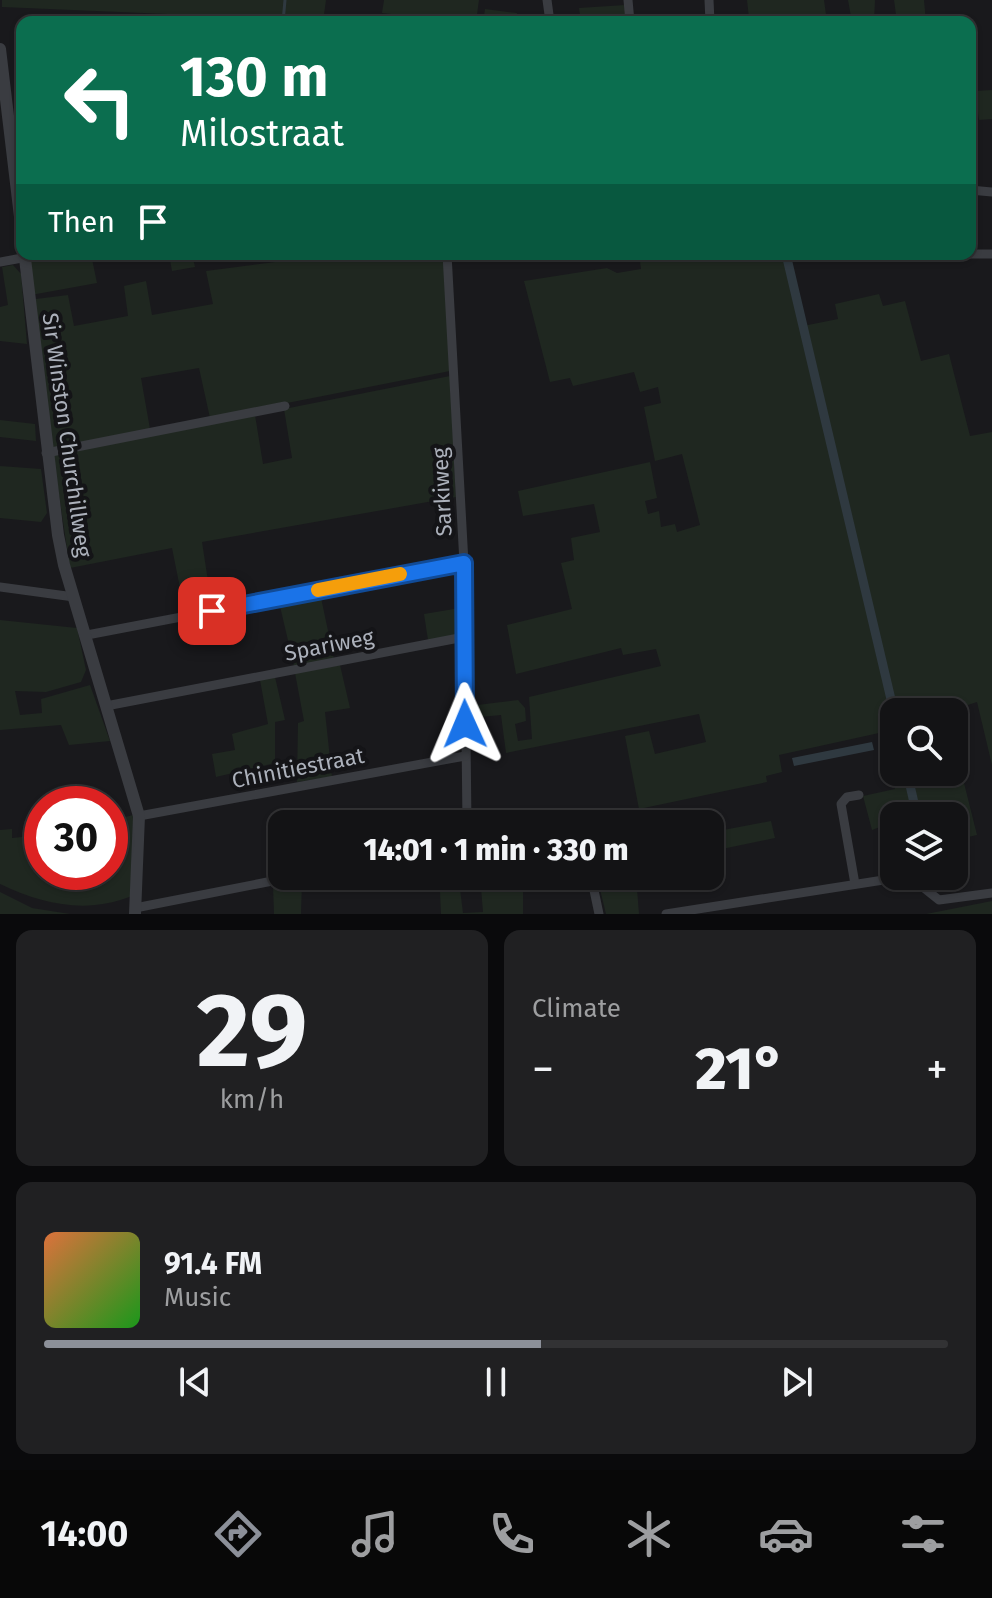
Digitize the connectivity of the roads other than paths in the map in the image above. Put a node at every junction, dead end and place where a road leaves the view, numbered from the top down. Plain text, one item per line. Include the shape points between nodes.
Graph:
1 (0, 49) edge
2 (3, 107) edge
3 (16, 181) edge
4 (22, 260) edge
5 (447, 260) edge
6 (285, 406) dead end
7 (46, 453) junction
8 (464, 563) junction
9 (0, 587) edge
10 (74, 597) junction
11 (87, 635) junction
12 (464, 637) junction
13 (106, 706) junction
14 (465, 756) junction
15 (859, 795) dead end
16 (467, 810) edge
17 (139, 816) junction
18 (268, 882) edge
19 (855, 884) junction
20 (594, 890) edge
21 (992, 893) edge
22 (135, 911) edge
23 (599, 914) edge
24 (666, 914) edge

1 - 2 street, Sir Winston Churchillweg
2 - 3 street, Sir Winston Churchillweg
4 - 7 street, Sir Winston Churchillweg
5 - 8 street, Sarkiweg
6 - 7 street
7 - 10 street, Sir Winston Churchillweg
8 - 11 street
8 - 12 street, Sarkiweg
9 - 10 street
10 - 11 street, Sir Winston Churchillweg
11 - 13 street, Sir Winston Churchillweg
12 - 13 street, Spariweg
12 - 14 street, Sarkiweg
13 - 17 street, Sir Winston Churchillweg
14 - 16 street, Sarkiweg
14 - 17 street, Chinitiestraat
15 - 19 street via 841,804
17 - 22 street, Sir Winston Churchillweg
18 - 22 street
19 - 21 street via 909,876 939,900
19 - 24 street
20 - 23 street

